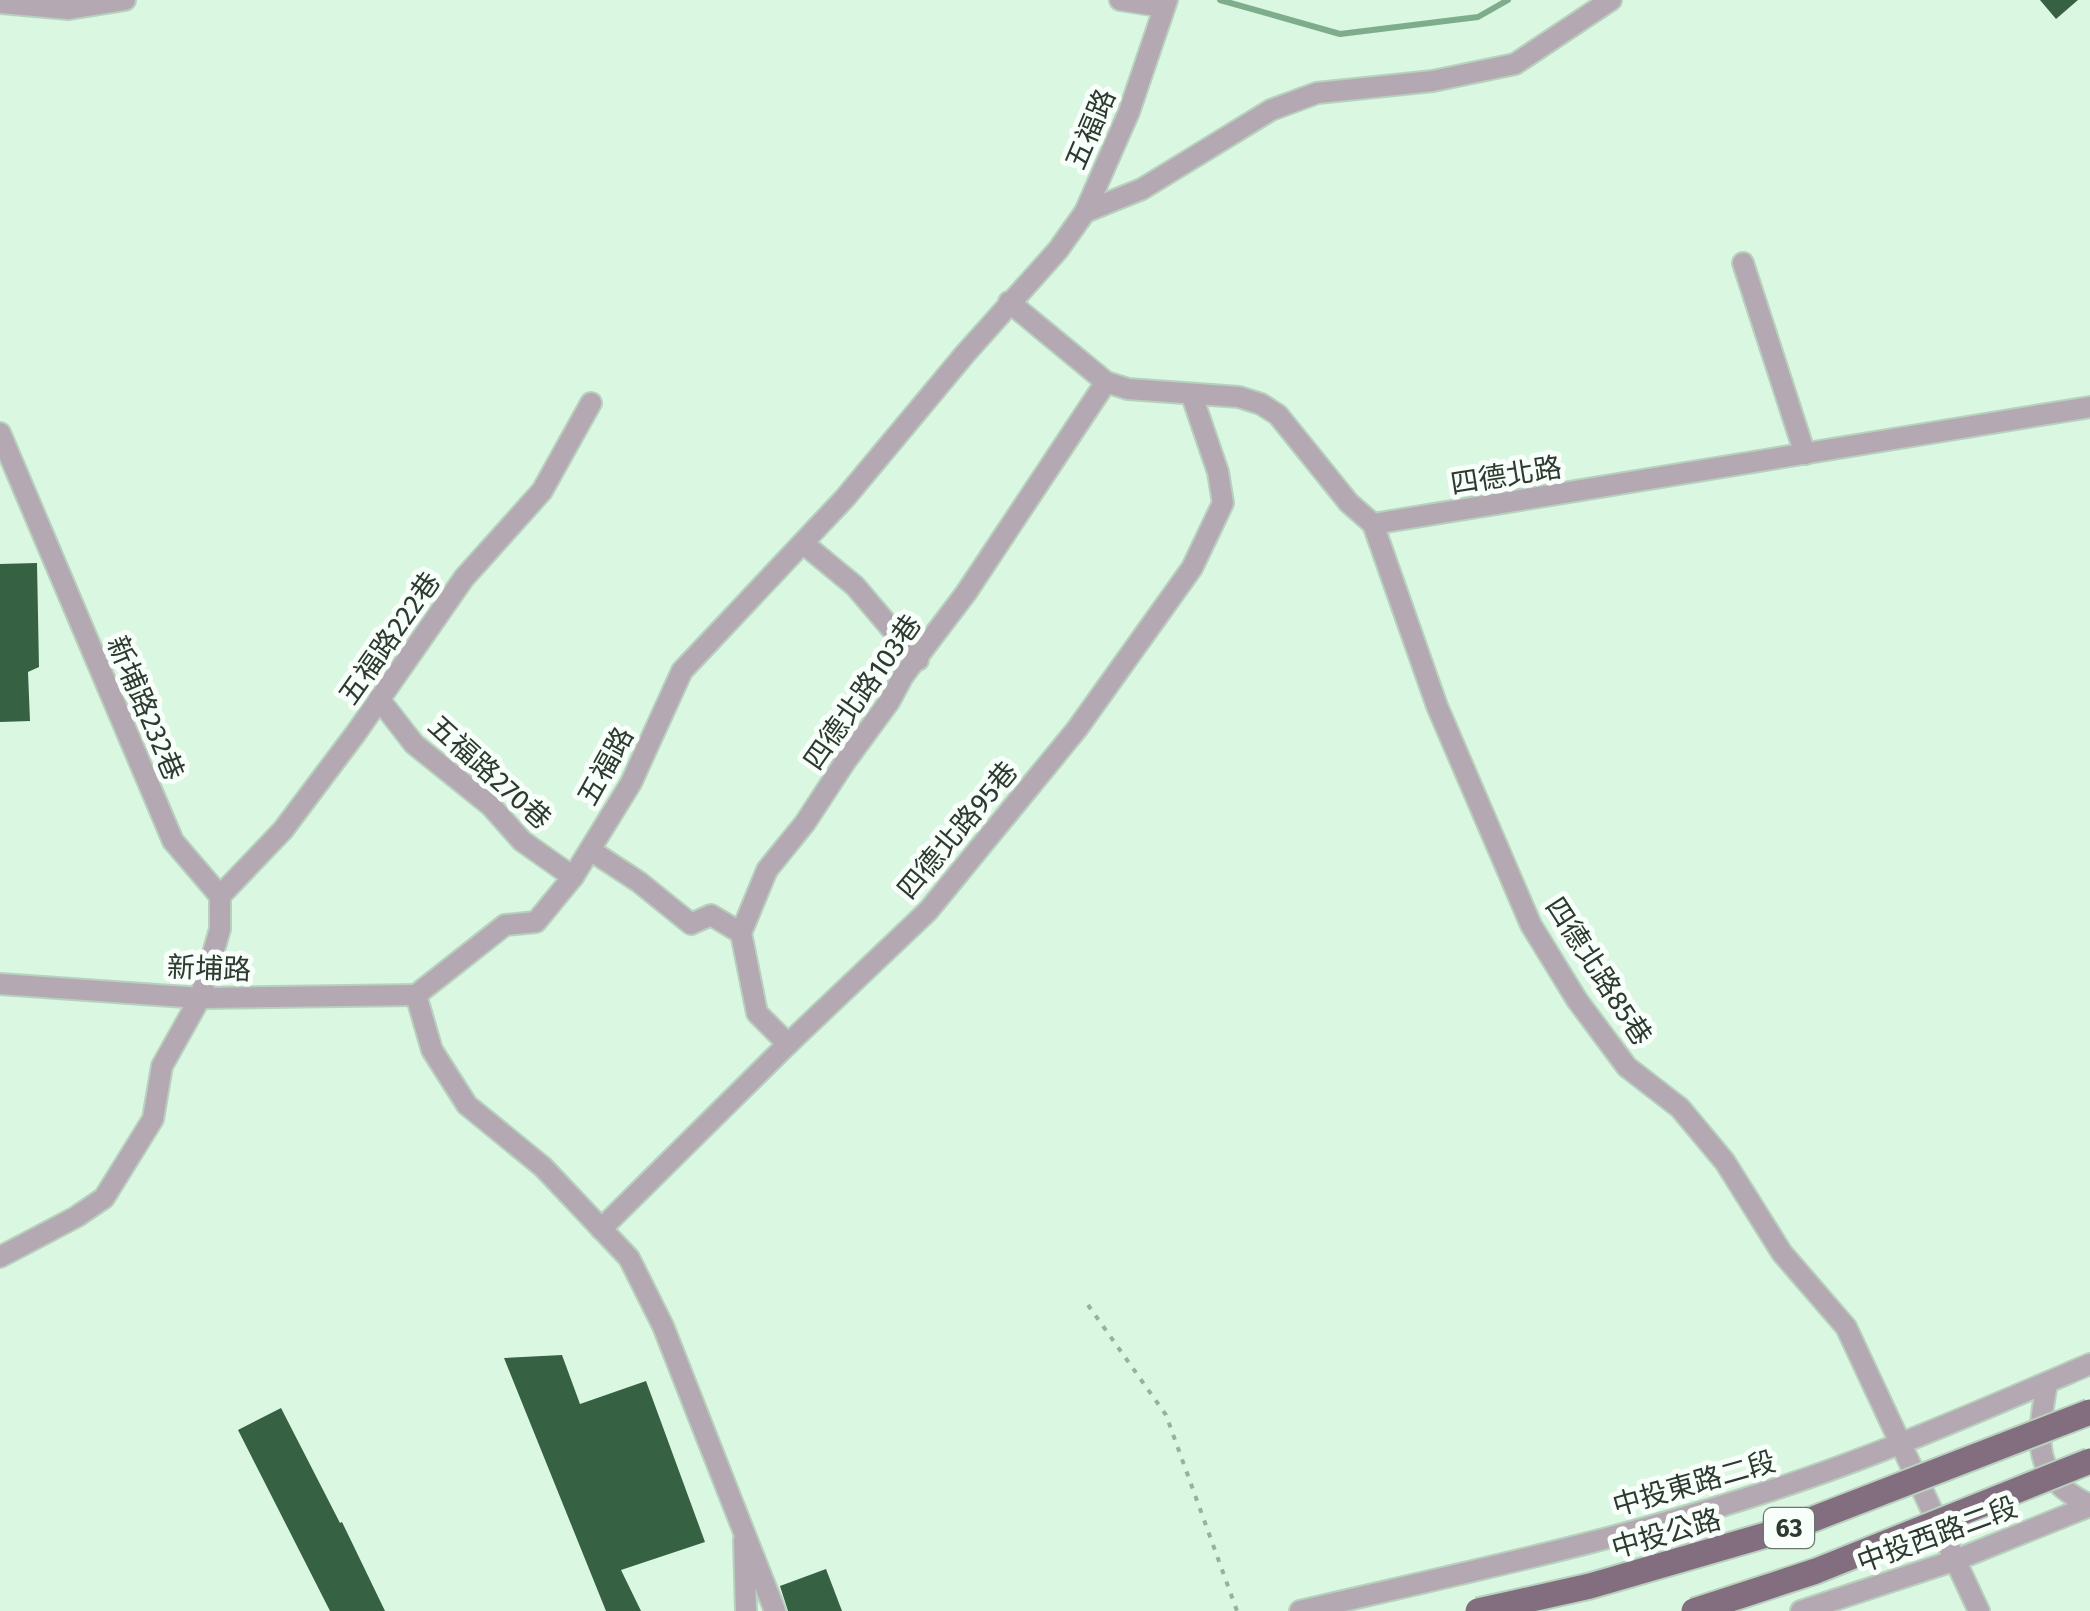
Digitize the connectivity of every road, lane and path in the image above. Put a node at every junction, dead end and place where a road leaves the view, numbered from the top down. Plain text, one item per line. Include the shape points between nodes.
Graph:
1 (125, 0) edge
2 (1120, 0) edge
3 (1611, 0) edge
4 (0, 3) edge
5 (1165, 4) edge
6 (1086, 212) junction
7 (1743, 263) dead end
8 (1009, 302) junction
9 (1106, 382) junction
10 (1192, 396) junction
11 (591, 403) dead end
12 (2090, 407) edge
13 (0, 433) edge
14 (1805, 454) junction
15 (1373, 524) junction
16 (804, 544) junction
17 (918, 660) junction
18 (379, 699) junction
19 (590, 850) junction
20 (573, 876) junction
21 (220, 896) junction
22 (741, 933) junction
23 (0, 984) edge
24 (416, 995) junction
25 (200, 998) junction
26 (788, 1044) junction
27 (601, 1229) junction
28 (0, 1257) edge
29 (1088, 1305) dead end
30 (2090, 1364) edge
31 (2046, 1382) junction
32 (2090, 1412) edge
33 (1900, 1444) junction
34 (2090, 1461) edge
35 (2090, 1506) edge
36 (743, 1523) junction
37 (1956, 1560) junction
38 (746, 1611) edge
39 (775, 1611) edge
40 (1237, 1611) edge
41 (1300, 1611) edge
42 (1478, 1611) edge
43 (1694, 1611) edge
44 (1800, 1611) edge
45 (1979, 1611) edge

1 - 4 street via 69,9
2 - 5 street
3 - 6 street via 1515,64 1432,82 1317,93 1271,110 1142,189
5 - 6 street, 五福路
6 - 8 street, 五福路
7 - 14 street
8 - 9 street
8 - 16 street, 五福路
9 - 10 street
9 - 17 street, 四德北路103巷
10 - 15 street via 1239,397 1270,410
10 - 26 street, 四德北路95巷 via 1224,503 1192,568 1077,729 928,911
11 - 18 street, 五福路222巷 via 542,491 464,578
12 - 14 street, 四德北路
13 - 21 street, 新埔路232巷 via 173,841
14 - 15 street, 四德北路
15 - 33 street, 四德北路85巷 via 1436,706 1531,925 1627,1067 1680,1108 1725,1162 1782,1253 1846,1327
16 - 17 street via 855,586
16 - 19 street, 五福路 via 682,671
17 - 22 street, 四德北路103巷 via 767,870
18 - 20 street, 五福路270巷 via 414,744 522,841
18 - 21 street, 五福路222巷 via 283,830
19 - 20 street, 五福路
19 - 22 street via 691,924 711,915
20 - 24 street, 五福路 via 536,922 505,925
21 - 25 street via 220,929
22 - 26 street via 757,1013
23 - 25 street, 新埔路
24 - 25 street, 新埔路
24 - 27 street via 432,1050 467,1105 543,1167
25 - 28 street via 162,1066 153,1119 104,1198
26 - 27 street, 四德北路95巷
27 - 36 street via 629,1258 662,1326
29 - 40 path via 1166,1415
30 - 31 street, 中投東路二段
31 - 33 street, 中投東路二段
31 - 35 street via 2039,1426 2043,1461 2055,1484
32 - 42 main road, 中投公路 / 63, bridge via 1790,1528
33 - 37 street, 四德北路85巷
33 - 41 street, 中投東路二段 via 1772,1490 1571,1548
34 - 43 main road, 63, bridge via 1888,1544
35 - 37 street, 中投西路二段
36 - 38 street
36 - 39 street
37 - 44 street, 中投西路二段
37 - 45 street, 四德北路85巷

